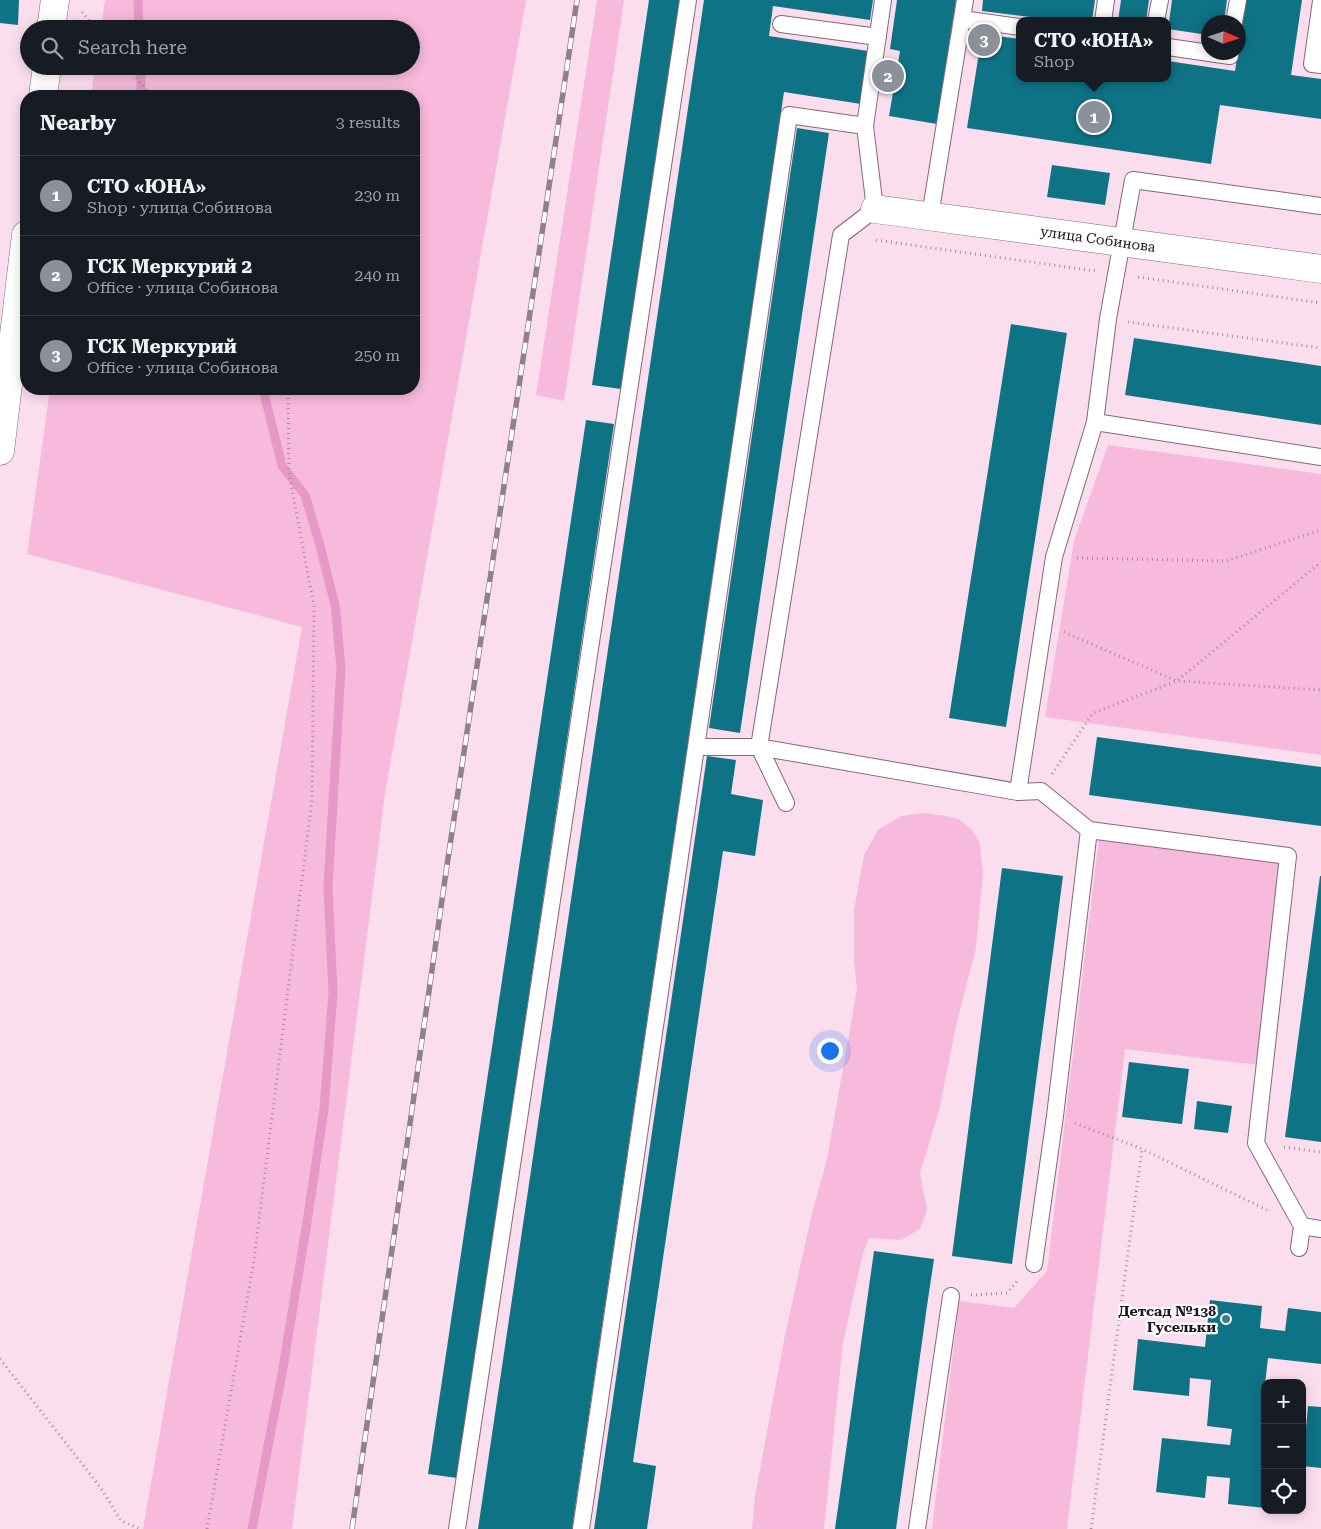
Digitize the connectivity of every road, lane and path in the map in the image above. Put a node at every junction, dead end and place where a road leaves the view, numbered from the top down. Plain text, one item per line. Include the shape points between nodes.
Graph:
1 (55, 0) edge
2 (688, 0) edge
3 (883, 0) edge
4 (965, 0) edge
5 (1106, 0) edge
6 (1160, 0) edge
7 (1238, 0) edge
8 (1321, 1) edge
9 (1235, 15) edge
10 (1104, 17) edge
11 (1157, 17) edge
12 (962, 19) junction
13 (52, 20) edge
14 (781, 24) dead end
15 (1016, 26) edge
16 (878, 38) junction
17 (1171, 47) edge
18 (1201, 52) edge
19 (1321, 65) edge
20 (46, 75) edge
21 (134, 75) edge
22 (44, 90) edge
23 (146, 90) edge
24 (864, 126) junction
25 (1321, 206) edge
26 (875, 209) junction
27 (930, 216) junction
28 (841, 235) junction
29 (1122, 242) junction
30 (1321, 269) edge
31 (1117, 274) junction
32 (20, 285) edge
33 (1321, 303) edge
34 (1108, 319) junction
35 (1321, 348) edge
36 (288, 395) edge
37 (1095, 422) junction
38 (0, 451) edge
39 (1321, 458) edge
40 (1321, 530) edge
41 (1054, 557) junction
42 (1321, 562) edge
43 (1045, 624) junction
44 (1177, 681) junction
45 (1321, 690) edge
46 (697, 747) junction
47 (759, 747) junction
48 (1041, 791) junction
49 (1018, 792) junction
50 (786, 803) dead end
51 (1089, 830) junction
52 (1056, 1116) junction
53 (1256, 1143) junction
54 (1142, 1149) junction
55 (1321, 1152) edge
56 (1302, 1226) junction
57 (1321, 1229) edge
58 (1299, 1248) dead end
59 (1034, 1264) joint
60 (951, 1296) joint
61 (0, 1359) edge
62 (141, 1529) edge
63 (207, 1529) edge
64 (457, 1529) edge
65 (581, 1529) edge
66 (917, 1529) edge
67 (1091, 1529) edge

1 - 13 street
2 - 64 lane
3 - 16 lane
4 - 12 lane
5 - 10 lane
6 - 11 lane
7 - 9 lane
8 - 19 lane via 1312,64
12 - 15 lane
12 - 27 lane
14 - 16 lane
16 - 24 lane
17 - 18 lane
20 - 22 street
21 - 23 path
24 - 26 lane
24 - 46 lane via 789,115
25 - 29 lane via 1133,180
26 - 27 street, улица Собинова
26 - 28 lane
27 - 29 street, улица Собинова
28 - 31 path
28 - 47 lane
29 - 30 street, улица Собинова
29 - 31 lane
31 - 33 path
31 - 34 lane
32 - 38 street
34 - 35 path
34 - 37 lane
36 - 63 path via 289,473 314,606 312,800 254,1260
37 - 39 lane
37 - 41 lane
40 - 41 path via 1226,561
41 - 43 lane
42 - 44 path
43 - 44 path
43 - 49 lane
44 - 45 path
44 - 48 path via 1093,713
46 - 47 lane
46 - 65 lane
47 - 49 lane
47 - 50 lane
48 - 49 lane
48 - 51 lane
51 - 52 lane
51 - 53 lane via 1288,856
52 - 54 path
52 - 59 lane
53 - 55 path
53 - 56 lane
54 - 56 path
54 - 67 path
56 - 57 lane
56 - 58 lane
59 - 60 path via 1007,1293
60 - 66 lane
61 - 62 path via 101,1488 121,1521

